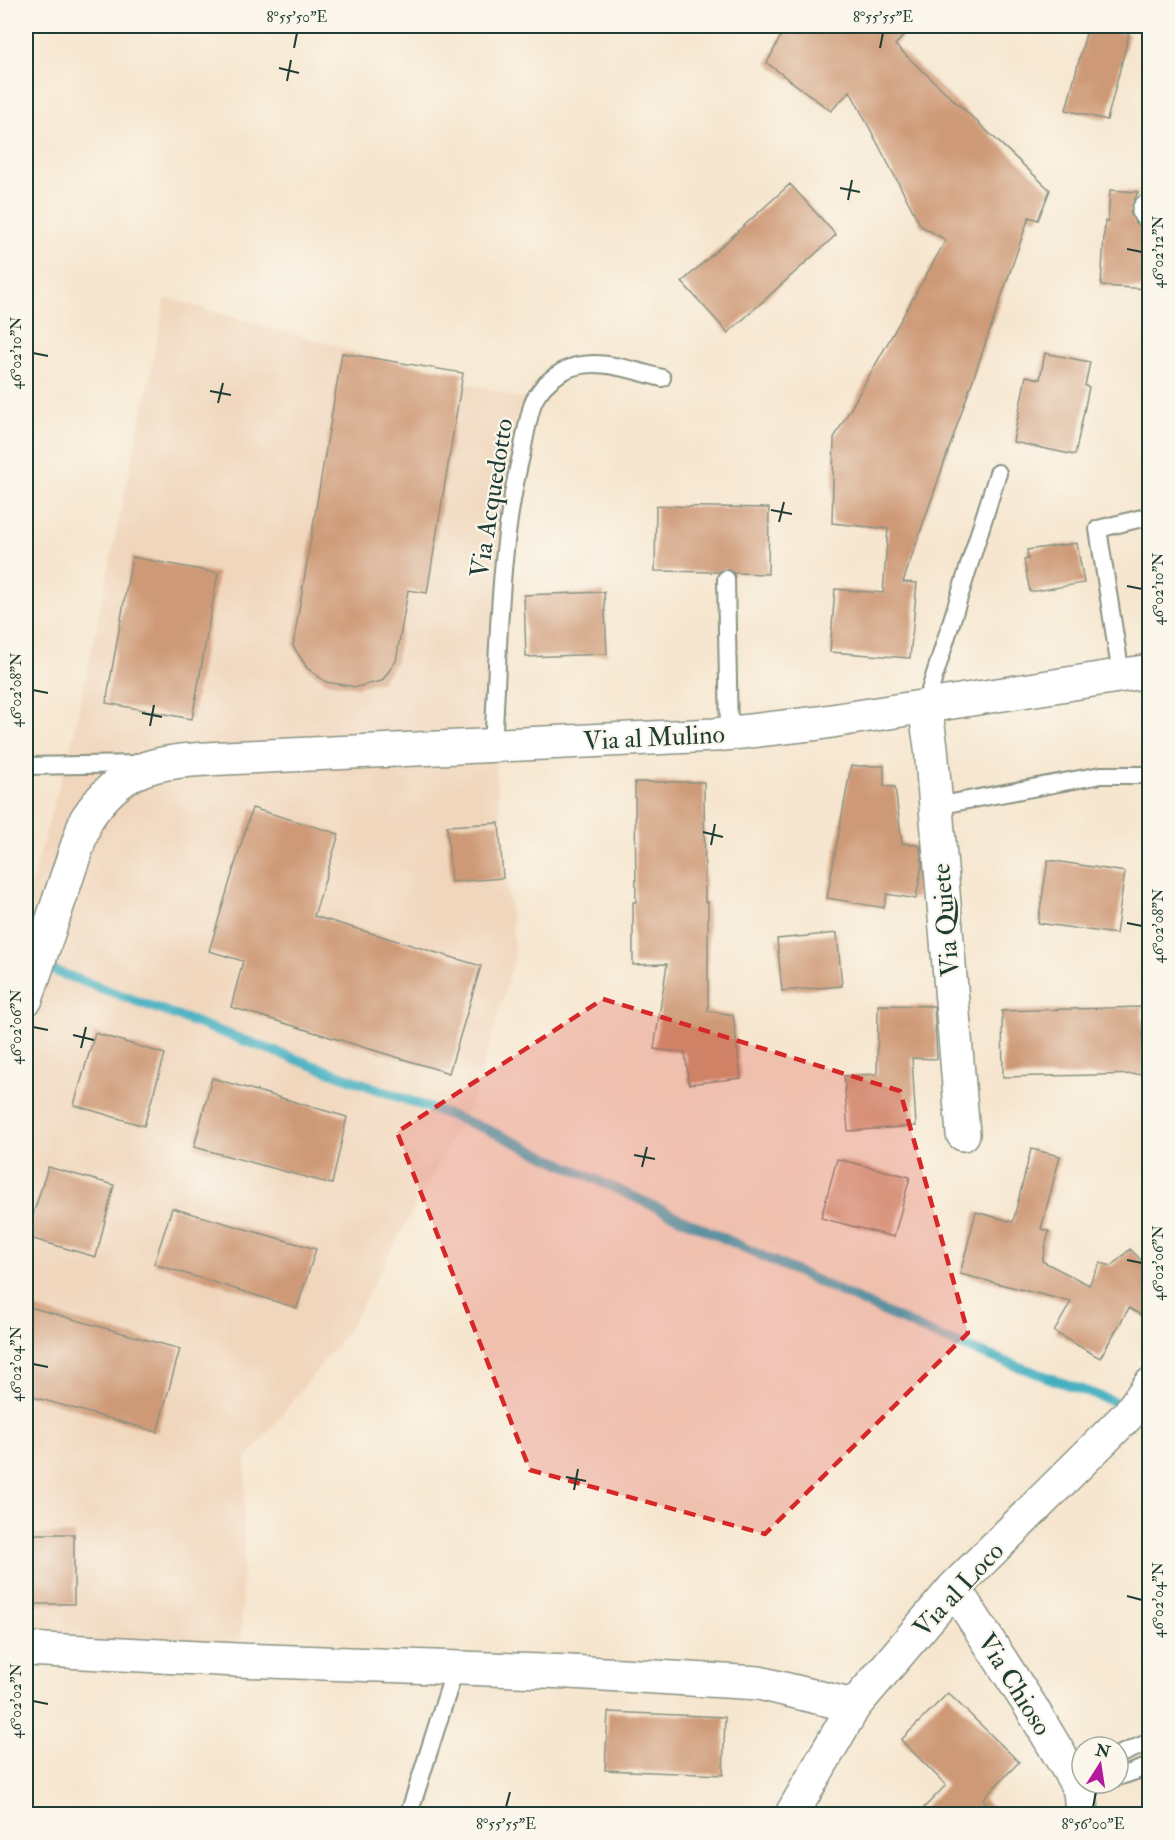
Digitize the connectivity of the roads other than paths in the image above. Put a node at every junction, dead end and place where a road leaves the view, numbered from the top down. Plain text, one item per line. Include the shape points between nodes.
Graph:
1 (662, 378) dead end
2 (998, 473) dead end
3 (1142, 518) dead end
4 (726, 579) dead end
5 (1135, 673) edge
6 (925, 706) junction
7 (729, 733) junction
8 (494, 746) junction
9 (155, 764) junction
10 (26, 766) edge
11 (1149, 775) edge
12 (936, 806) junction
13 (33, 975) edge
14 (963, 1134) dead end
15 (1140, 1399) edge
16 (954, 1588) junction
17 (26, 1649) edge
18 (455, 1669) junction
19 (854, 1706) junction
20 (1149, 1742) edge
21 (1130, 1750) edge
22 (1070, 1766) edge
23 (1149, 1766) edge
24 (1130, 1773) edge
25 (409, 1815) edge
26 (792, 1815) edge

1 - 8 lane, Via Acquedotto via 620,367 577,366 544,387 534,402 514,484 503,557
2 - 6 lane
3 - 5 lane via 1098,529
4 - 7 lane
5 - 6 street, Via al Mulino
6 - 7 street, Via al Mulino
6 - 12 street, Via Quiete
7 - 8 street, Via al Mulino
8 - 9 street, Via al Mulino
9 - 10 lane, Via al Mulino
9 - 13 street, Via al Mulino via 123,777 101,797 86,820
11 - 12 lane via 1101,775
12 - 14 street, Via Quiete
15 - 16 street, Via al Loco
16 - 19 street, Via al Loco
16 - 22 street, Via Chioso
17 - 18 street
18 - 19 street via 759,1683
18 - 25 lane
19 - 26 street, Via al Loco
20 - 21 lane
23 - 24 lane

